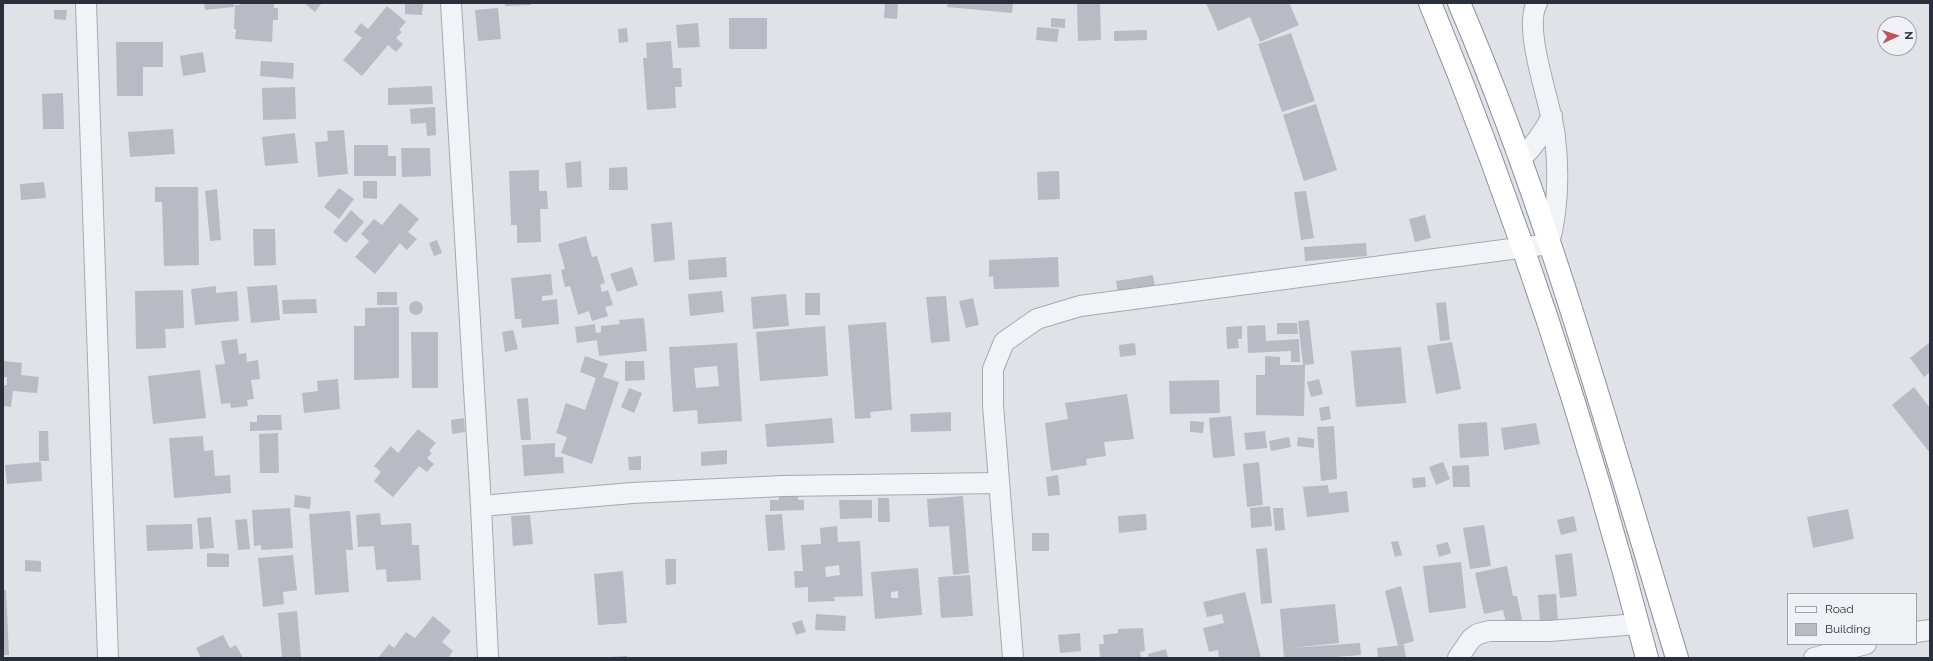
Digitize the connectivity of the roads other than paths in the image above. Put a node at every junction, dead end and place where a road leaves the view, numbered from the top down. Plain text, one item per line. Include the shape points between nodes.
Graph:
1 (86, 3) edge
2 (451, 3) edge
3 (1430, 3) edge
4 (1459, 3) edge
5 (1537, 3) edge
6 (1552, 116) junction
7 (1520, 160) junction
8 (1549, 244) junction
9 (1522, 247) junction
10 (1607, 427) junction
11 (1583, 434) junction
12 (998, 483) junction
13 (481, 506) junction
14 (1638, 624) junction
15 (1930, 630) edge
16 (1917, 632) edge
17 (1862, 645) edge
18 (108, 658) edge
19 (488, 658) edge
20 (1013, 658) edge
21 (1458, 658) edge
22 (1646, 658) edge
23 (1678, 658) edge
24 (1814, 658) edge

1 - 18 street
2 - 13 street
3 - 9 highway via 1488,149
4 - 7 highway
5 - 6 street via 1533,15 1535,44
6 - 7 street via 1535,145
6 - 8 street via 1557,172 1556,210
7 - 8 highway
8 - 9 street
8 - 10 highway
9 - 11 highway
9 - 12 street via 1080,306 1037,319 1004,342 993,369 992,405
10 - 11 highway
10 - 23 highway
11 - 14 highway
12 - 13 street via 783,486 632,493
12 - 20 street
13 - 19 street
14 - 21 street via 1549,631 1489,631 1472,639
14 - 22 highway
15 - 16 street
17 - 24 street

